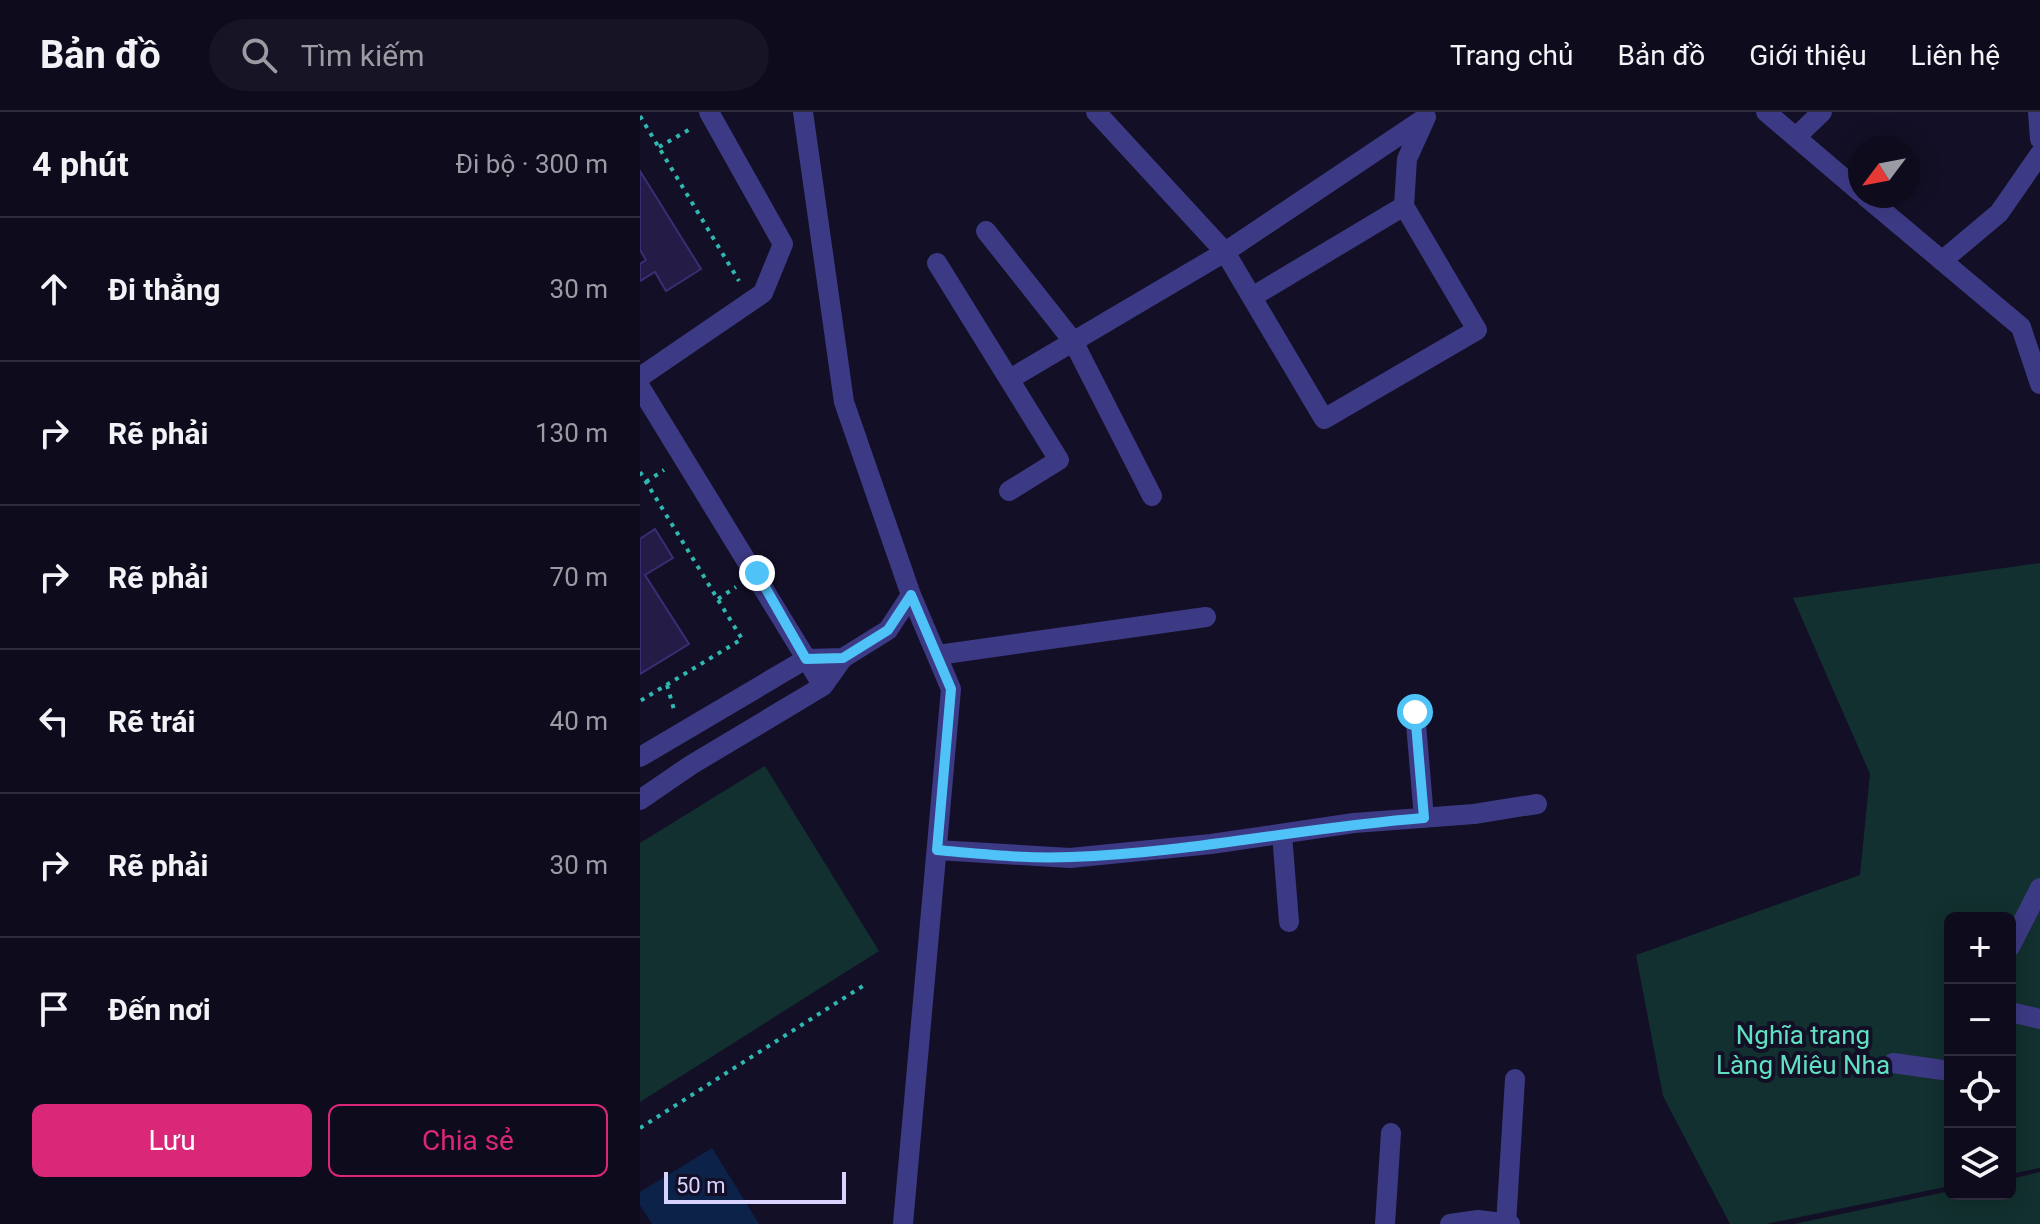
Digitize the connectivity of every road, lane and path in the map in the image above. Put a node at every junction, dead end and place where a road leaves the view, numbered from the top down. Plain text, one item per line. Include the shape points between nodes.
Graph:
1 (803, 112) edge
2 (1096, 112) edge
3 (1766, 112) edge
4 (1822, 112) edge
5 (2038, 112) edge
6 (710, 114) edge
7 (1428, 114) edge
8 (640, 116) edge
9 (1796, 137) junction
10 (2040, 139) edge
11 (659, 147) junction
12 (2040, 154) edge
13 (1848, 182) edge
14 (1404, 206) junction
15 (1879, 208) edge
16 (986, 231) dead end
17 (1225, 252) junction
18 (1942, 261) junction
19 (937, 263) dead end
20 (1252, 297) junction
21 (751, 301) junction
22 (1073, 341) junction
23 (640, 377) edge
24 (1010, 379) junction
25 (2040, 384) edge
26 (640, 387) edge
27 (640, 472) edge
28 (1009, 491) dead end
29 (1152, 496) dead end
30 (911, 595) junction
31 (1206, 617) dead end
32 (938, 655) junction
33 (843, 658) junction
34 (806, 659) junction
35 (823, 686) junction
36 (640, 701) edge
37 (1415, 712) dead end
38 (640, 757) edge
39 (640, 800) edge
40 (1537, 804) dead end
41 (1424, 818) junction
42 (1282, 834) junction
43 (937, 850) junction
44 (2040, 888) edge
45 (1289, 922) dead end
46 (2016, 935) edge
47 (866, 984) dead end
48 (2016, 1013) edge
49 (2040, 1019) edge
50 (1893, 1063) dead end
51 (1944, 1070) edge
52 (1515, 1079) dead end
53 (640, 1128) edge
54 (1391, 1133) dead end
55 (903, 1224) edge
56 (1385, 1224) edge
57 (1450, 1224) edge
58 (1508, 1224) edge

1 - 30 street via 844,402
2 - 17 street
3 - 9 street
4 - 9 street
5 - 10 street
6 - 11 path
6 - 21 street via 783,244 763,293
7 - 14 street via 1407,159
7 - 17 street
8 - 11 path
9 - 13 street
11 - 21 path
12 - 18 street via 1999,213
14 - 20 street
14 - 20 street via 1477,330 1324,419
15 - 18 street
16 - 22 street
17 - 20 street
17 - 22 street
18 - 25 street via 2021,327
19 - 24 street
21 - 23 street
22 - 24 street
22 - 29 street
24 - 28 street via 1059,460
26 - 34 street
27 - 36 path via 742,639
30 - 32 street
30 - 33 street via 888,630
31 - 32 street
32 - 43 street via 951,689
33 - 34 street
33 - 35 street
34 - 35 street
34 - 38 street
35 - 39 street
37 - 41 street
40 - 41 street
41 - 42 street
42 - 43 street via 1070,858
42 - 45 street
43 - 55 street
44 - 46 street
47 - 53 path
48 - 49 street
50 - 51 street
52 - 58 street
54 - 56 street
57 - 58 street

